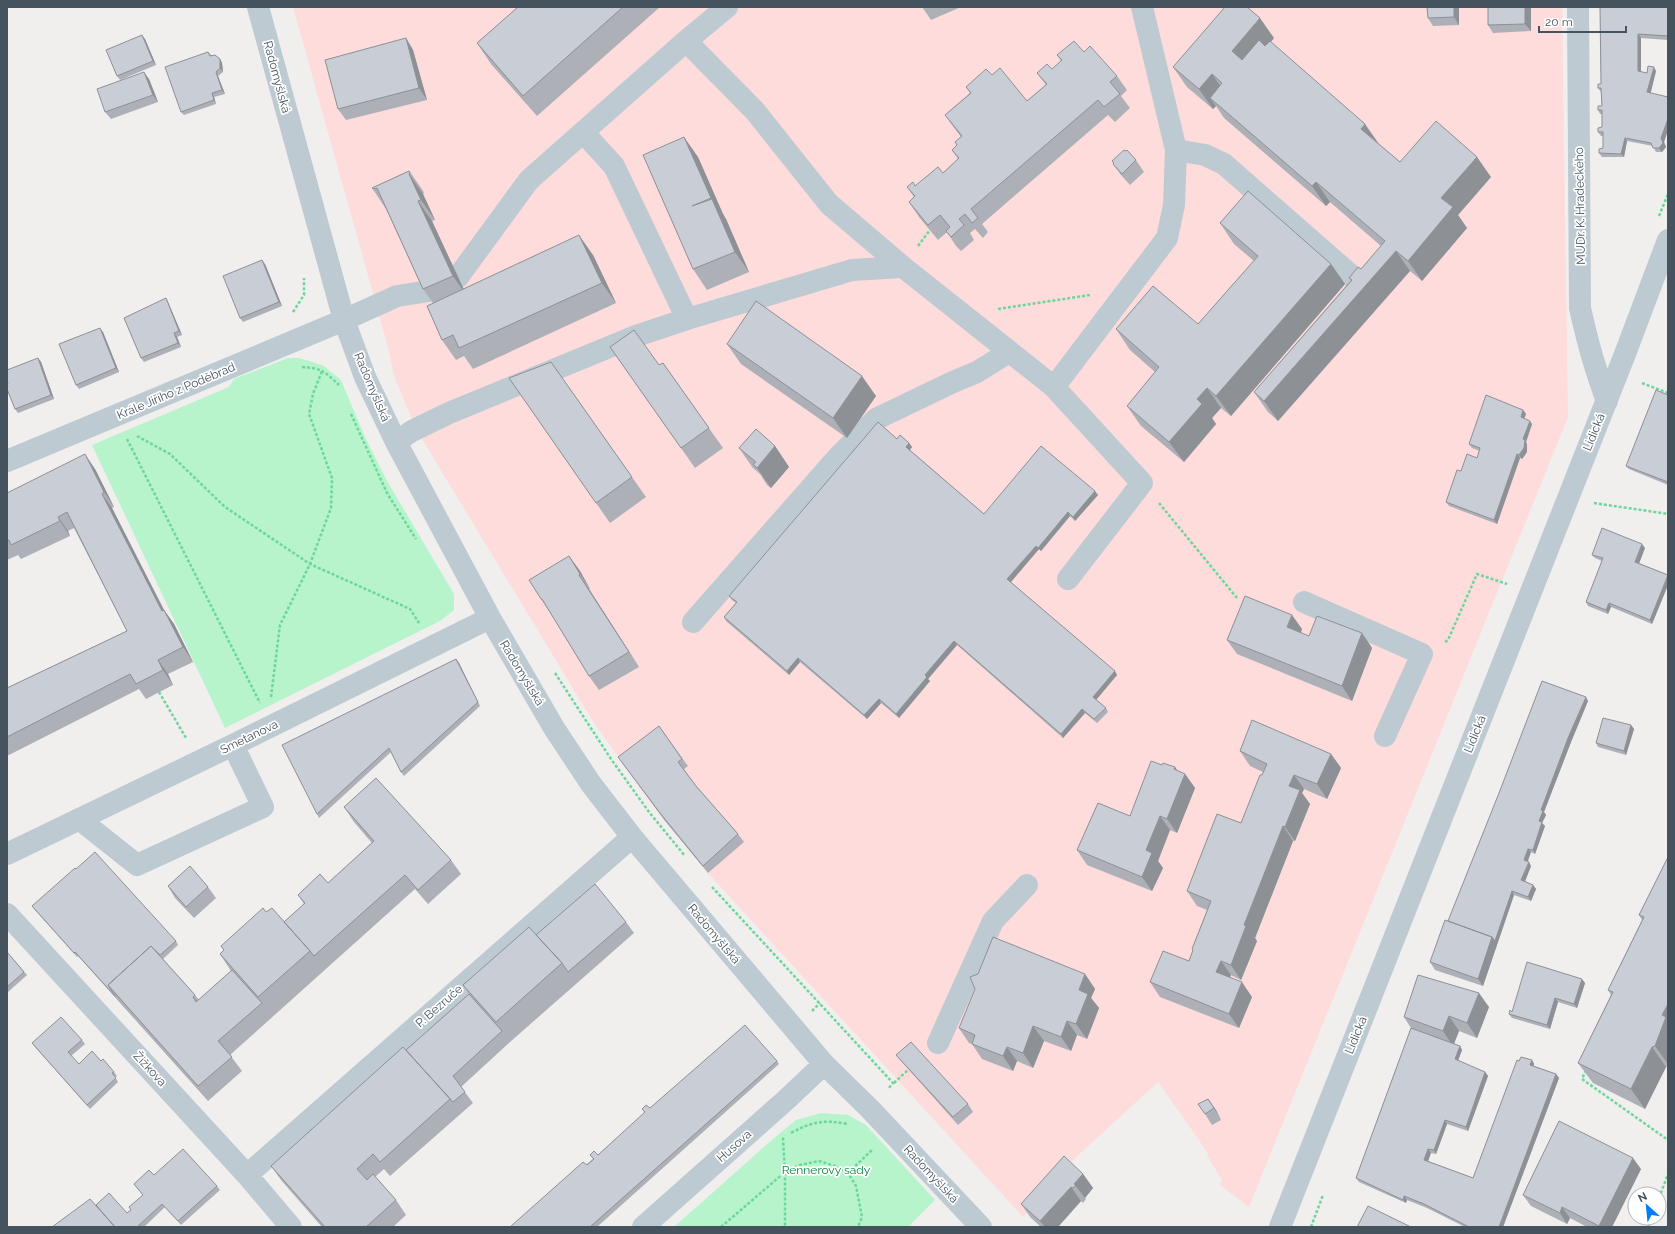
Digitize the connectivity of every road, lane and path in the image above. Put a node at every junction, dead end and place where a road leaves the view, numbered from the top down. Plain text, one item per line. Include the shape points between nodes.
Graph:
1 (258, 7) edge
2 (727, 7) edge
3 (1142, 7) edge
4 (1578, 7) edge
5 (686, 41) junction
6 (582, 132) junction
7 (1176, 150) junction
8 (1668, 240) edge
9 (903, 267) junction
10 (454, 269) dead end
11 (304, 272) dead end
12 (1353, 277) edge
13 (425, 283) edge
14 (1128, 290) junction
15 (961, 314) junction
16 (289, 316) dead end
17 (687, 319) junction
18 (344, 320) junction
19 (1010, 352) junction
20 (297, 367) dead end
21 (322, 371) junction
22 (1638, 382) dead end
23 (339, 386) dead end
24 (1054, 387) junction
25 (1668, 394) edge
26 (1607, 401) junction
27 (351, 413) dead end
28 (131, 432) dead end
29 (125, 435) dead end
30 (396, 442) junction
31 (7, 462) edge
32 (1142, 483) junction
33 (1568, 499) junction
34 (1668, 514) edge
35 (416, 540) dead end
36 (310, 564) junction
37 (1477, 574) dead end
38 (1068, 579) dead end
39 (1237, 598) dead end
40 (1304, 602) dead end
41 (490, 618) junction
42 (693, 622) dead end
43 (422, 627) dead end
44 (1422, 654) junction
45 (554, 672) dead end
46 (159, 692) edge
47 (277, 697) dead end
48 (266, 703) dead end
49 (261, 705) junction
50 (255, 708) dead end
51 (1385, 736) dead end
52 (234, 745) junction
53 (197, 762) junction
54 (79, 819) junction
55 (632, 838) junction
56 (7, 854) edge
57 (687, 858) edge
58 (1027, 885) dead end
59 (711, 886) dead end
60 (7, 914) edge
61 (938, 1043) dead end
62 (824, 1064) junction
63 (1588, 1064) edge
64 (908, 1070) edge
65 (893, 1083) junction
66 (870, 1109) junction
67 (1668, 1140) edge
68 (872, 1150) dead end
69 (785, 1172) junction
70 (848, 1173) junction
71 (1668, 1174) edge
72 (247, 1175) junction
73 (1664, 1186) edge
74 (291, 1227) edge
75 (643, 1227) edge
76 (721, 1227) edge
77 (785, 1227) edge
78 (858, 1227) edge
79 (981, 1227) edge
80 (1280, 1227) edge

1 - 18 street, Radomyšlská
2 - 5 street
3 - 7 street
4 - 26 street, MUDr. K. Hradeckého via 1580,308 1597,376
5 - 6 street
5 - 9 street via 755,111 829,204
6 - 10 street via 529,180 479,248
6 - 17 street via 614,166
7 - 12 street via 1206,154 1224,164
7 - 14 street via 1174,206 1167,238
8 - 26 street, Lidická
9 - 15 street
9 - 17 street via 852,270
11 - 16 path via 304,295
13 - 18 street, Krále Jiřího z Poděbrad
14 - 15 path
14 - 24 street
15 - 19 street
17 - 30 street via 636,336 449,414 412,430
18 - 30 street, Radomyšlská via 365,376
18 - 31 street, Krále Jiřího z Poděbrad
19 - 24 street
19 - 42 street via 977,372 876,420 838,457
20 - 21 path via 316,368
21 - 23 path
21 - 36 path via 309,414 332,478 331,508
22 - 25 path
24 - 32 street
26 - 33 street, Lidická
27 - 35 path via 387,493
28 - 36 path via 170,454 225,507
29 - 49 path
30 - 41 street, Radomyšlská
32 - 38 street
32 - 39 path
33 - 34 path
33 - 80 street, Lidická
36 - 43 path via 410,609
36 - 47 path via 280,625 270,700
37 - 44 path via 1448,640
40 - 44 street
41 - 52 street, Smetanova
41 - 55 street, Radomyšlská via 554,728 591,784
44 - 51 street
45 - 57 path via 611,759 649,812
46 - 53 path via 188,741
48 - 49 path
49 - 50 path
52 - 53 street, Smetanova
52 - 54 street via 263,807 137,865
53 - 54 street, Smetanova
54 - 56 street, Smetanova
55 - 62 street, Radomyšlská
55 - 72 street, P. Bezruče
58 - 61 street via 993,921
59 - 65 path
60 - 72 street, Žižkova
62 - 66 street, Radomyšlská
62 - 75 street, Husova
63 - 67 path via 1582,1079
64 - 65 path
65 - 66 path
66 - 69 path via 855,1127 836,1122 815,1122 787,1136 783,1139
66 - 79 street, Radomyšlská
68 - 70 path
69 - 70 path via 800,1165 819,1161
69 - 76 path
69 - 77 path
70 - 78 path via 856,1186 862,1217
71 - 73 path
72 - 74 street, Žižkova

